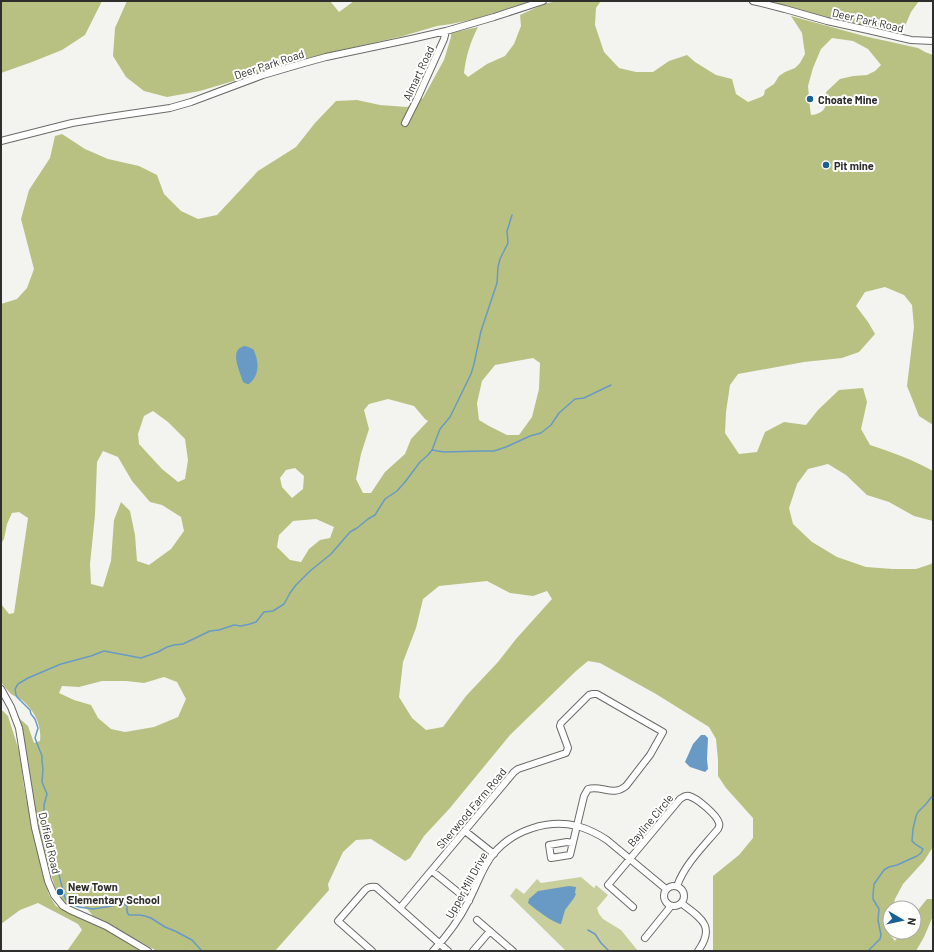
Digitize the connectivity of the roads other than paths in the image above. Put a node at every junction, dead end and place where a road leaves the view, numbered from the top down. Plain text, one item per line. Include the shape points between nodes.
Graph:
1 (543, 1) edge
2 (753, 1) edge
3 (446, 31) junction
4 (933, 41) edge
5 (405, 122) dead end
6 (1, 141) edge
7 (1, 690) edge
8 (577, 826) junction
9 (465, 831) junction
10 (572, 843) dead end
11 (494, 854) junction
12 (630, 859) junction
13 (432, 871) junction
14 (677, 886) junction
15 (666, 889) junction
16 (469, 901) junction
17 (682, 903) junction
18 (671, 906) junction
19 (633, 907) dead end
20 (400, 908) junction
21 (477, 920) dead end
22 (490, 931) junction
23 (645, 938) dead end
24 (440, 944) junction
25 (148, 951) edge
26 (372, 951) edge
27 (433, 951) edge
28 (448, 951) edge
29 (472, 951) edge
30 (512, 951) edge
31 (698, 951) edge

1 - 3 street, Deer Park Road
2 - 4 street, Deer Park Road via 890,36
3 - 5 street, Almart Road
3 - 6 street, Deer Park Road via 304,63 170,108 72,123
7 - 25 street, Dolfield Road via 19,728 35,828 54,895 63,906 106,926
8 - 9 street, Sherwood Farm Road via 588,789 614,791 626,786 650,755 663,732 597,694 589,696 560,723 568,746 566,753 516,770
8 - 10 street
8 - 11 street, Upper Mill Drive via 560,824 536,827 502,845
8 - 12 street, Upper Mill Drive via 607,840
9 - 11 street
9 - 13 street, Sherwood Farm Road
11 - 16 street, Upper Mill Drive
12 - 14 street, Bayline Circle via 680,799 686,796 694,798 713,814 719,826 689,863
12 - 15 street, Upper Mill Drive
12 - 19 street via 608,885
13 - 16 street
13 - 20 street, Sherwood Farm Road
14 - 15 street
14 - 17 street via 684,893
15 - 18 street via 663,896 665,902
16 - 24 street, Upper Mill Drive via 452,930
17 - 18 street
17 - 31 street via 700,917 705,926 706,937
18 - 23 street
20 - 24 street
20 - 26 street via 376,888 370,887 338,921
21 - 22 street
22 - 29 street
22 - 30 street
24 - 27 street, Upper Mill Drive
24 - 28 street

